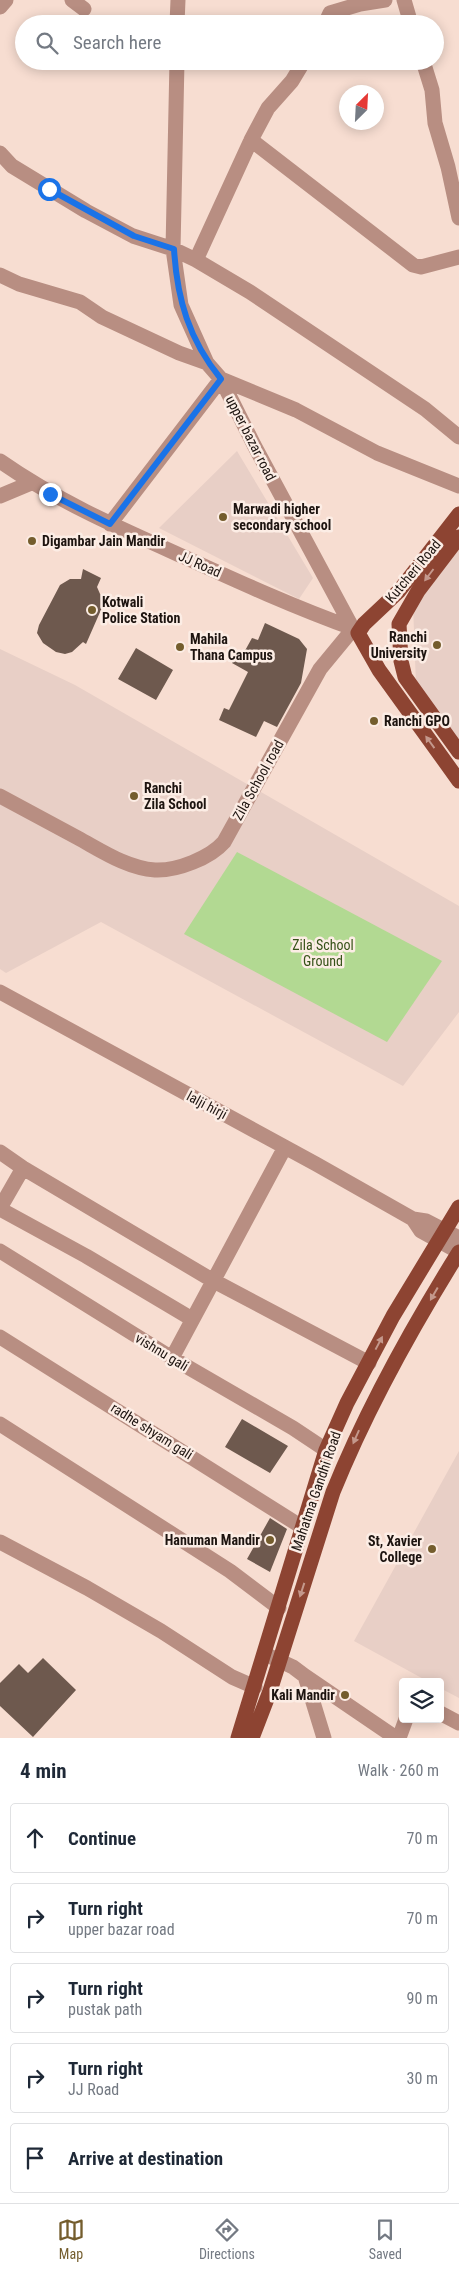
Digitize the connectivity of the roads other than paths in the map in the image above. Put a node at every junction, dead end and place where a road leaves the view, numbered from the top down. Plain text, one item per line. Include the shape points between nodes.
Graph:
1 (6, 0) edge
2 (178, 0) edge
3 (385, 0) edge
4 (404, 0) edge
5 (0, 7) edge
6 (177, 15) edge
7 (329, 15) edge
8 (409, 15) edge
9 (177, 70) edge
10 (299, 70) edge
11 (426, 70) edge
12 (251, 140) junction
13 (0, 153) edge
14 (459, 218) edge
15 (174, 249) junction
16 (459, 257) edge
17 (196, 260) junction
18 (0, 275) edge
19 (208, 363) junction
20 (221, 379) junction
21 (459, 437) edge
22 (0, 461) edge
23 (31, 483) junction
24 (459, 486) edge
25 (0, 496) edge
26 (459, 514) edge
27 (110, 524) junction
28 (459, 537) edge
29 (356, 630) junction
30 (459, 752) edge
31 (459, 781) edge
32 (0, 796) edge
33 (0, 992) edge
34 (285, 1147) junction
35 (0, 1152) edge
36 (23, 1168) junction
37 (459, 1207) edge
38 (0, 1209) edge
39 (441, 1235) junction
40 (459, 1238) edge
41 (0, 1252) edge
42 (459, 1252) edge
43 (212, 1280) junction
44 (192, 1319) junction
45 (0, 1337) edge
46 (172, 1358) junction
47 (369, 1363) junction
48 (0, 1424) edge
49 (326, 1450) junction
50 (302, 1527) junction
51 (0, 1542) edge
52 (279, 1608) junction
53 (265, 1654) junction
54 (280, 1661) junction
55 (305, 1676) junction
56 (255, 1687) junction
57 (444, 1715) edge
58 (404, 1723) edge
59 (459, 1723) edge
60 (238, 1738) edge
61 (252, 1738) edge
62 (324, 1738) edge
63 (397, 1738) edge

1 - 5 street
2 - 6 street
3 - 7 street via 360,4
4 - 8 street
9 - 15 street, upper bazar road
10 - 12 street via 268,108
11 - 14 street via 435,123
12 - 16 street via 413,265 421,267
12 - 17 street
13 - 15 street via 12,166 86,211 134,236
15 - 17 street
15 - 19 street, upper bazar road via 181,304
17 - 21 street via 294,320 425,409
18 - 19 street via 80,302 102,318
19 - 20 street, upper bazar road
20 - 24 street via 296,410 377,453
20 - 27 street
20 - 29 street, upper bazar road
22 - 23 street, JJ Road
23 - 25 street
23 - 27 street, JJ Road
26 - 29 main road, Kutcheri Road via 399,592
27 - 29 street, JJ Road
28 -> 30 main road via 418,591 400,624 405,677
31 -> 29 main road via 399,699
29 - 32 street, Zila School road via 320,669 216,851 186,864 156,870 123,862
33 - 34 street, lalji hirji
34 - 39 street, lalji hirji via 413,1219 421,1231
34 - 43 street
35 - 36 street
36 - 38 street
36 - 43 street
37 - 39 main road, Mahatma Gandhi Road
38 - 44 street
39 - 40 street
39 - 42 street
47 -> 39 main road, Mahatma Gandhi Road
41 - 46 street, vishnu gali
42 -> 54 main road, Mahatma Gandhi Road via 359,1431 333,1492
43 - 44 street
43 - 47 street
44 - 46 street
45 - 50 street, radhe shyam gali
46 - 49 street, vishnu gali
47 - 49 main road, Mahatma Gandhi Road
48 - 52 street via 230,1571
49 - 50 main road, Mahatma Gandhi Road
50 - 52 main road, Mahatma Gandhi Road
51 - 56 street via 87,1588 232,1677
52 - 53 main road, Mahatma Gandhi Road
53 - 54 street
53 - 56 main road, Mahatma Gandhi Road
54 - 55 street
54 - 61 main road, Mahatma Gandhi Road
55 - 62 street
55 - 63 street
56 - 60 main road, Mahatma Gandhi Road
57 - 59 street
58 - 63 street

